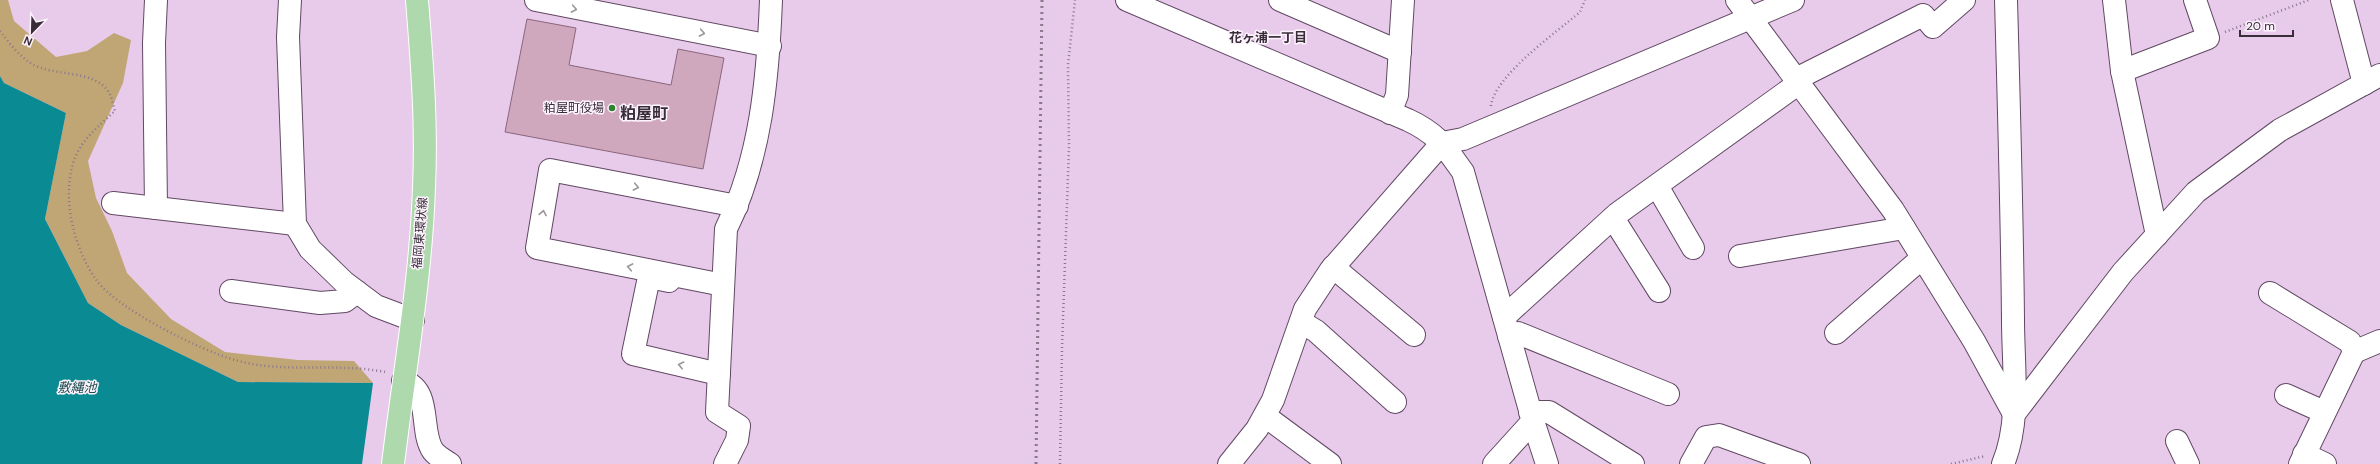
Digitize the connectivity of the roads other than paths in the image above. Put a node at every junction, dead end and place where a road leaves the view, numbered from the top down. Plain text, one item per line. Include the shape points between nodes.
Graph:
1 (156, 0) edge
2 (290, 0) edge
3 (416, 0) edge
4 (536, 0) edge
5 (771, 0) edge
6 (1127, 0) edge
7 (1280, 0) edge
8 (1403, 0) edge
9 (1737, 0) edge
10 (1793, 0) edge
11 (1964, 0) edge
12 (2006, 0) edge
13 (2114, 0) edge
14 (2195, 0) edge
15 (2342, 0) edge
16 (1749, 18) junction
17 (770, 46) junction
18 (1400, 52) junction
19 (2122, 71) junction
20 (2372, 80) edge
21 (1798, 81) junction
22 (1390, 113) junction
23 (1442, 143) junction
24 (1657, 186) junction
25 (113, 204) dead end
26 (737, 206) junction
27 (156, 208) junction
28 (1613, 218) junction
29 (294, 224) junction
30 (1904, 228) junction
31 (2157, 235) junction
32 (1693, 248) dead end
33 (1740, 256) dead end
34 (1922, 258) junction
35 (1333, 268) junction
36 (723, 289) junction
37 (231, 291) dead end
38 (1659, 291) dead end
39 (357, 292) junction
40 (2270, 293) dead end
41 (413, 320) junction
42 (1301, 322) junction
43 (1507, 327) junction
44 (1836, 332) dead end
45 (1414, 335) dead end
46 (2380, 341) edge
47 (2354, 352) junction
48 (719, 374) junction
49 (404, 378) junction
50 (1668, 394) dead end
51 (2286, 395) dead end
52 (1395, 402) dead end
53 (2324, 412) junction
54 (2014, 414) junction
55 (1264, 416) junction
56 (1532, 416) junction
57 (2177, 441) dead end
58 (2005, 459) edge
59 (2302, 459) edge
60 (393, 464) edge
61 (450, 464) edge
62 (725, 464) edge
63 (1229, 464) edge
64 (1330, 464) edge
65 (1494, 464) edge
66 (1547, 464) edge
67 (1633, 464) edge
68 (1691, 464) edge
69 (1799, 464) edge
70 (2188, 464) edge
71 (2326, 464) edge

1 - 27 street
2 - 29 street via 288,37
3 - 41 main road, 福岡東環状線 via 424,95 424,188
4 -> 17 street
5 - 17 street
6 - 22 street
7 - 18 street
8 - 18 street
9 - 16 street
10 - 16 street
11 - 21 street via 1933,27 1923,15
12 - 54 street
13 - 19 street
14 - 19 street via 2208,38
15 - 20 street
16 - 21 street
16 - 23 street via 1500,124 1463,139
17 - 26 street via 766,91 750,163
18 - 22 street via 1397,95
19 - 31 street
20 - 31 street via 2280,130 2196,192
21 - 24 street
21 - 30 street
22 - 23 street via 1428,129
23 - 35 street
23 - 43 street via 1463,172
24 - 28 street
24 - 32 street
25 - 27 street
26 - 36 street via 726,229
36 -> 26 street via 537,248 550,170
27 - 29 street
28 - 38 street
28 - 43 street
29 - 39 street via 310,248
30 - 33 street
30 - 34 street
31 - 54 street via 2123,272
34 - 44 street
34 - 54 street via 1974,341
35 - 42 street via 1305,309
35 - 45 street
36 - 48 street
48 -> 36 street via 633,354 649,277
37 - 39 street via 320,303 345,301
39 - 41 street via 376,306
40 - 47 street via 2350,342
41 - 49 main road, 福岡東環状線
42 - 52 street via 1316,331
42 - 55 street via 1273,400
43 - 50 street via 1518,334
43 - 56 street
46 - 47 street
47 - 53 street
48 - 62 street via 717,412 739,426 737,440
49 - 60 main road, 福岡東環状線
49 - 61 street via 419,393 432,449
51 - 53 street
53 - 59 street
54 - 58 street
55 - 63 street via 1257,430
55 - 64 street
56 - 65 street
56 - 66 street
56 - 67 street via 1549,412
57 - 70 street
59 - 71 street
68 - 69 street via 1706,437 1719,435

